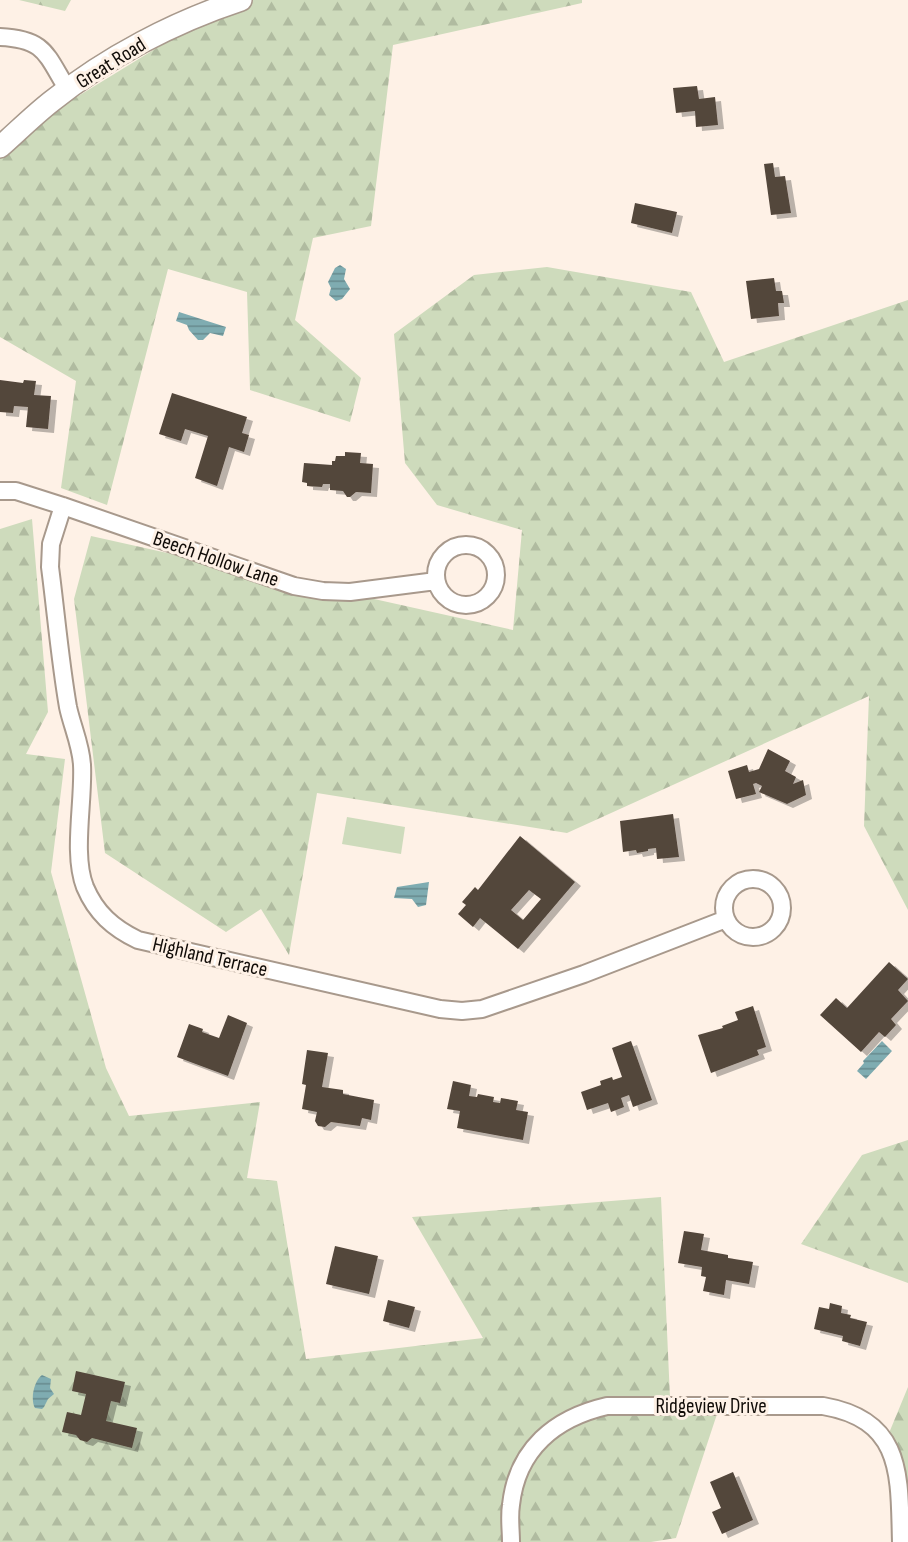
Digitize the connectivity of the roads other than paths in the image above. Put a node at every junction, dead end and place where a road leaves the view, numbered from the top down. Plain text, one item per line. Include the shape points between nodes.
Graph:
1 (241, 0) edge
2 (0, 37) edge
3 (68, 90) junction
4 (0, 147) edge
5 (0, 491) edge
6 (63, 506) junction
7 (436, 581) dead end
8 (726, 919) dead end
9 (512, 1542) edge
10 (901, 1542) edge

1 - 3 street, Great Road via 146,41
2 - 3 street, Great Road via 22,38 41,47
3 - 4 street
5 - 6 street, Beech Hollow Lane via 16,491
6 - 7 street, Beech Hollow Lane via 294,586 350,592
6 - 8 street, Highland Terrace via 51,544 50,567 68,704 82,763 80,867 92,903 119,931 138,940 462,1011 482,1009 584,974
9 - 10 street, Ridgeview Drive via 511,1506 523,1464 550,1430 585,1411 607,1406 824,1406 857,1416 885,1440 899,1474

